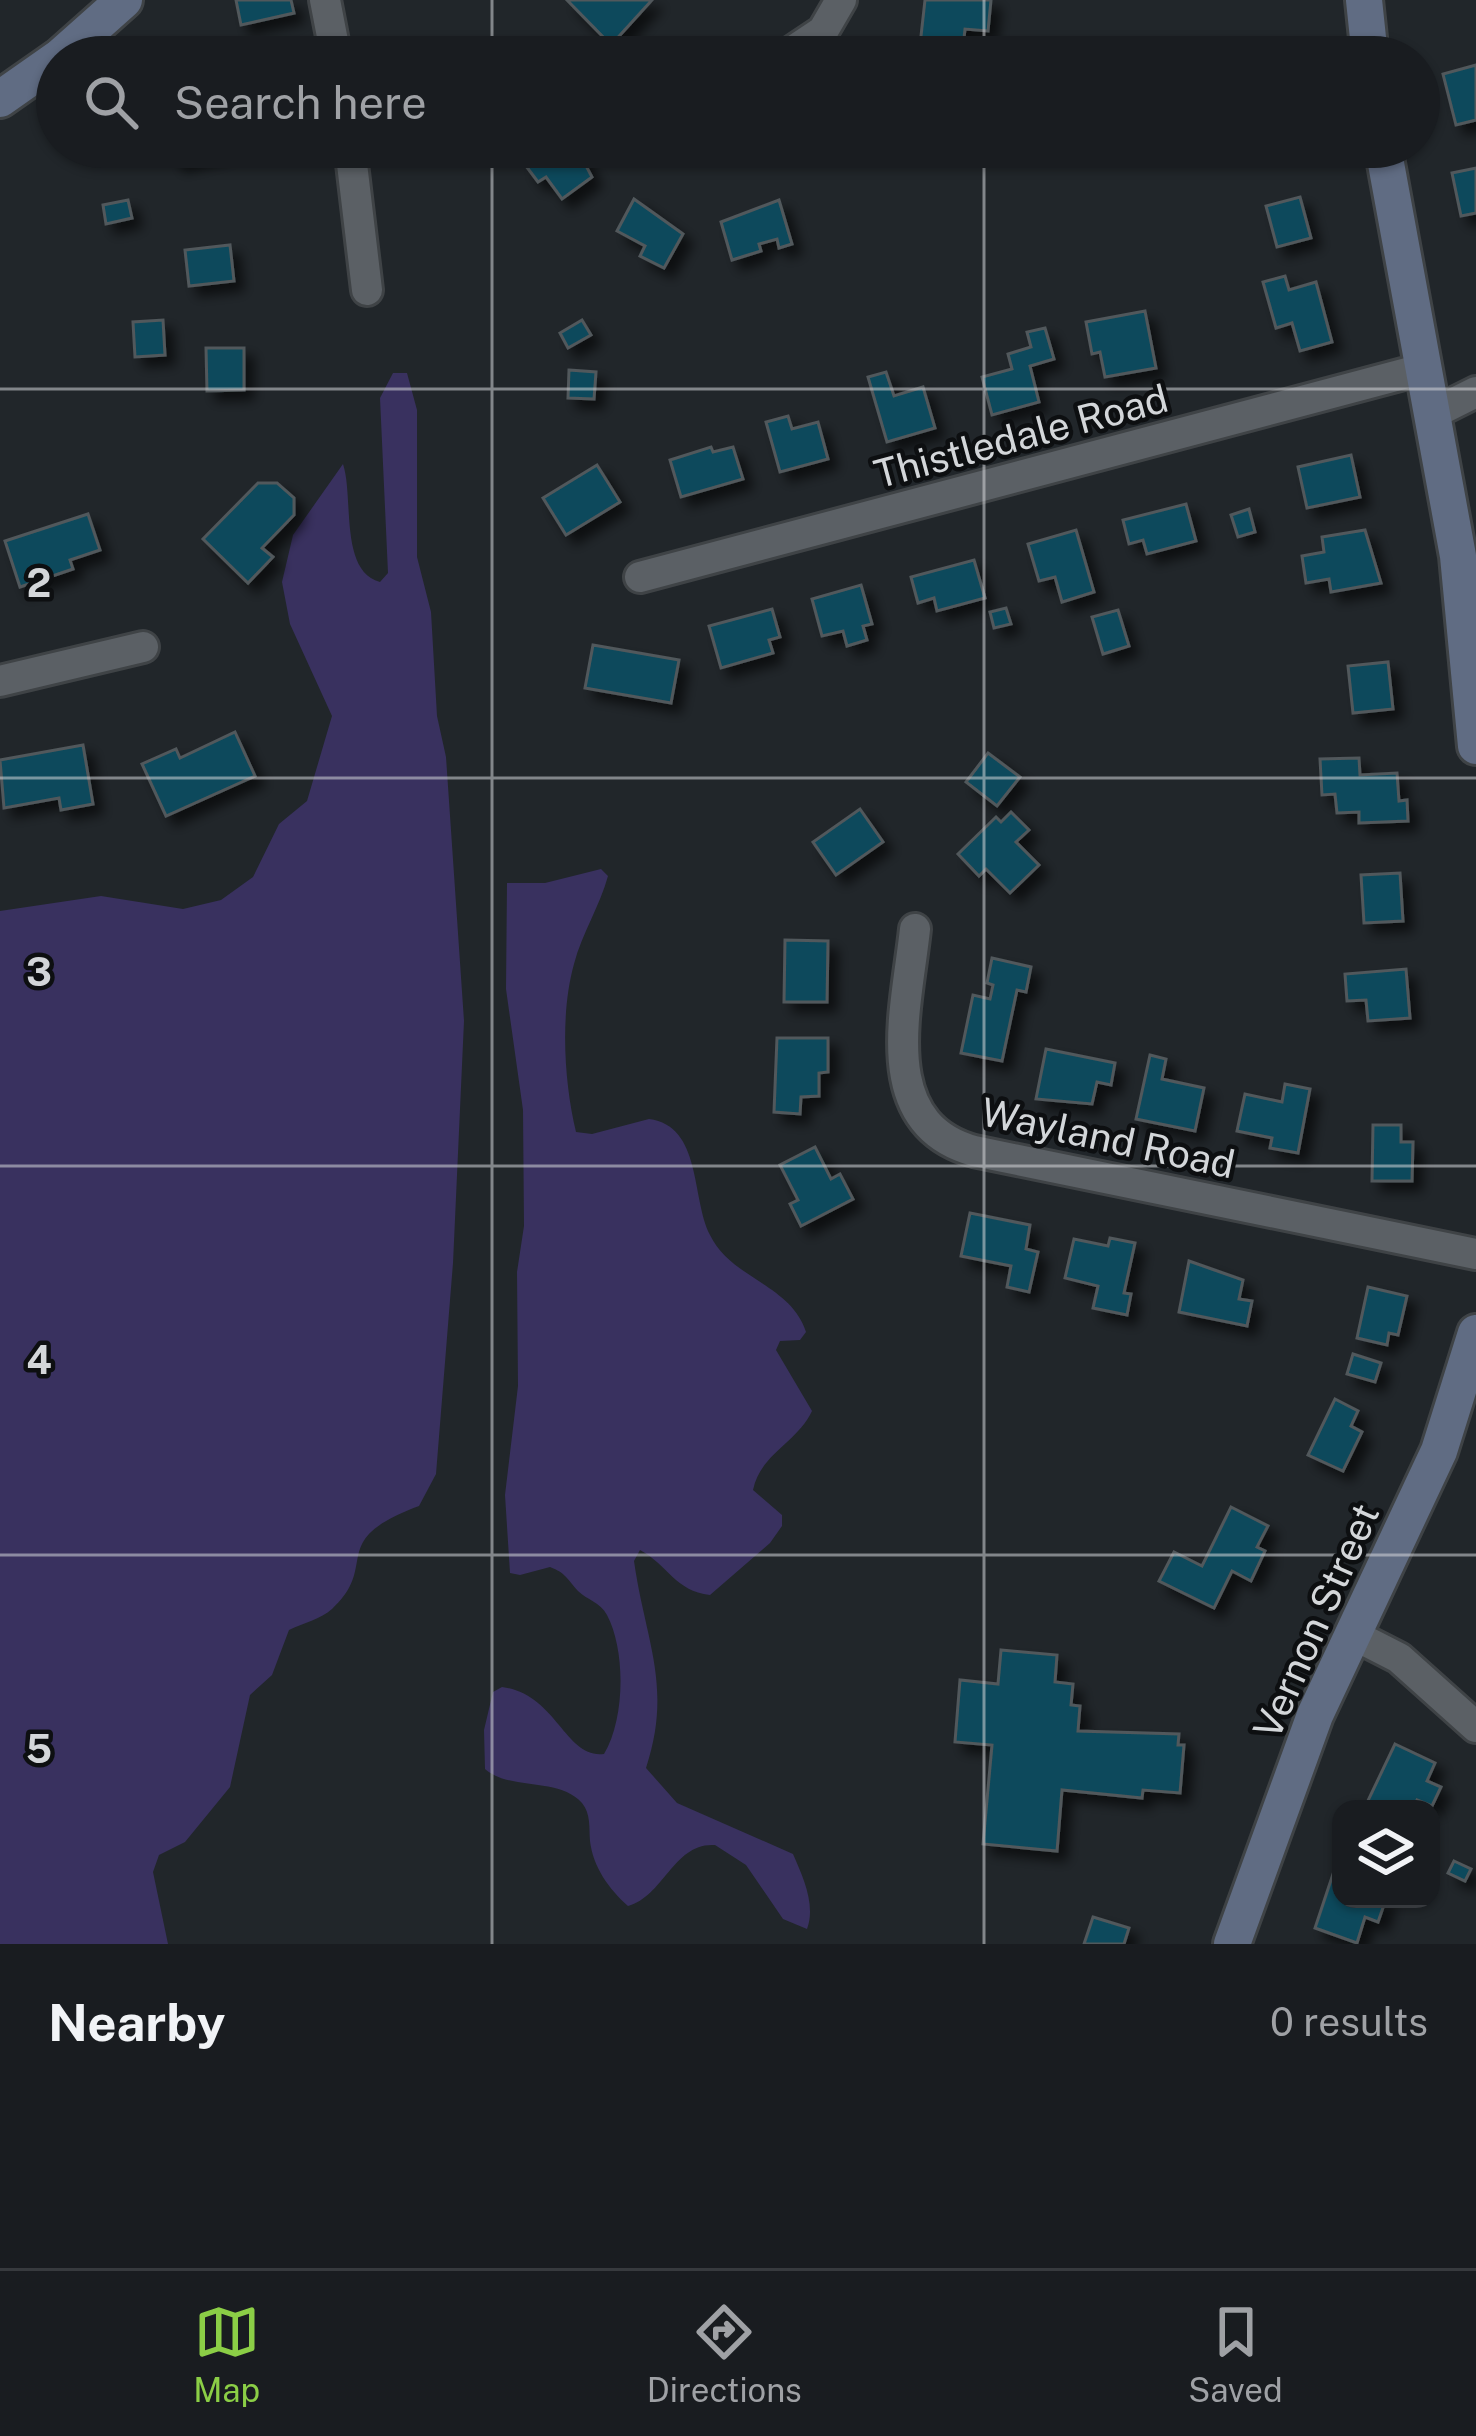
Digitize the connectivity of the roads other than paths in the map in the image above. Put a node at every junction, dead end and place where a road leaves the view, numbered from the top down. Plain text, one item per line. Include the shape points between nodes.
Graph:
1 (124, 0) edge
2 (325, 0) edge
3 (841, 0) edge
4 (1364, 0) edge
5 (84, 36) edge
6 (332, 36) edge
7 (816, 36) edge
8 (1368, 36) edge
9 (36, 74) edge
10 (0, 99) edge
11 (352, 168) edge
12 (1387, 168) edge
13 (367, 290) dead end
14 (1422, 369) junction
15 (1476, 392) edge
16 (1432, 414) junction
17 (640, 577) dead end
18 (143, 647) dead end
19 (0, 681) edge
20 (1476, 746) edge
21 (915, 929) dead end
22 (1476, 1254) edge
23 (1476, 1333) edge
24 (1466, 1404) edge
25 (1352, 1634) junction
26 (1476, 1727) edge
27 (1232, 1944) edge

1 - 5 main road
2 - 6 street
3 - 7 street
4 - 8 main road
9 - 10 main road
11 - 13 street
12 - 14 main road
14 - 16 main road
14 - 17 street, Thistledale Road
15 - 16 street
16 - 20 main road via 1458,556
18 - 19 street
21 - 22 street, Wayland Road via 904,1083 915,1110 946,1140
23 - 24 main road, Vernon Street
24 - 25 main road, Vernon Street
25 - 26 street via 1400,1658
25 - 27 main road, Vernon Street

